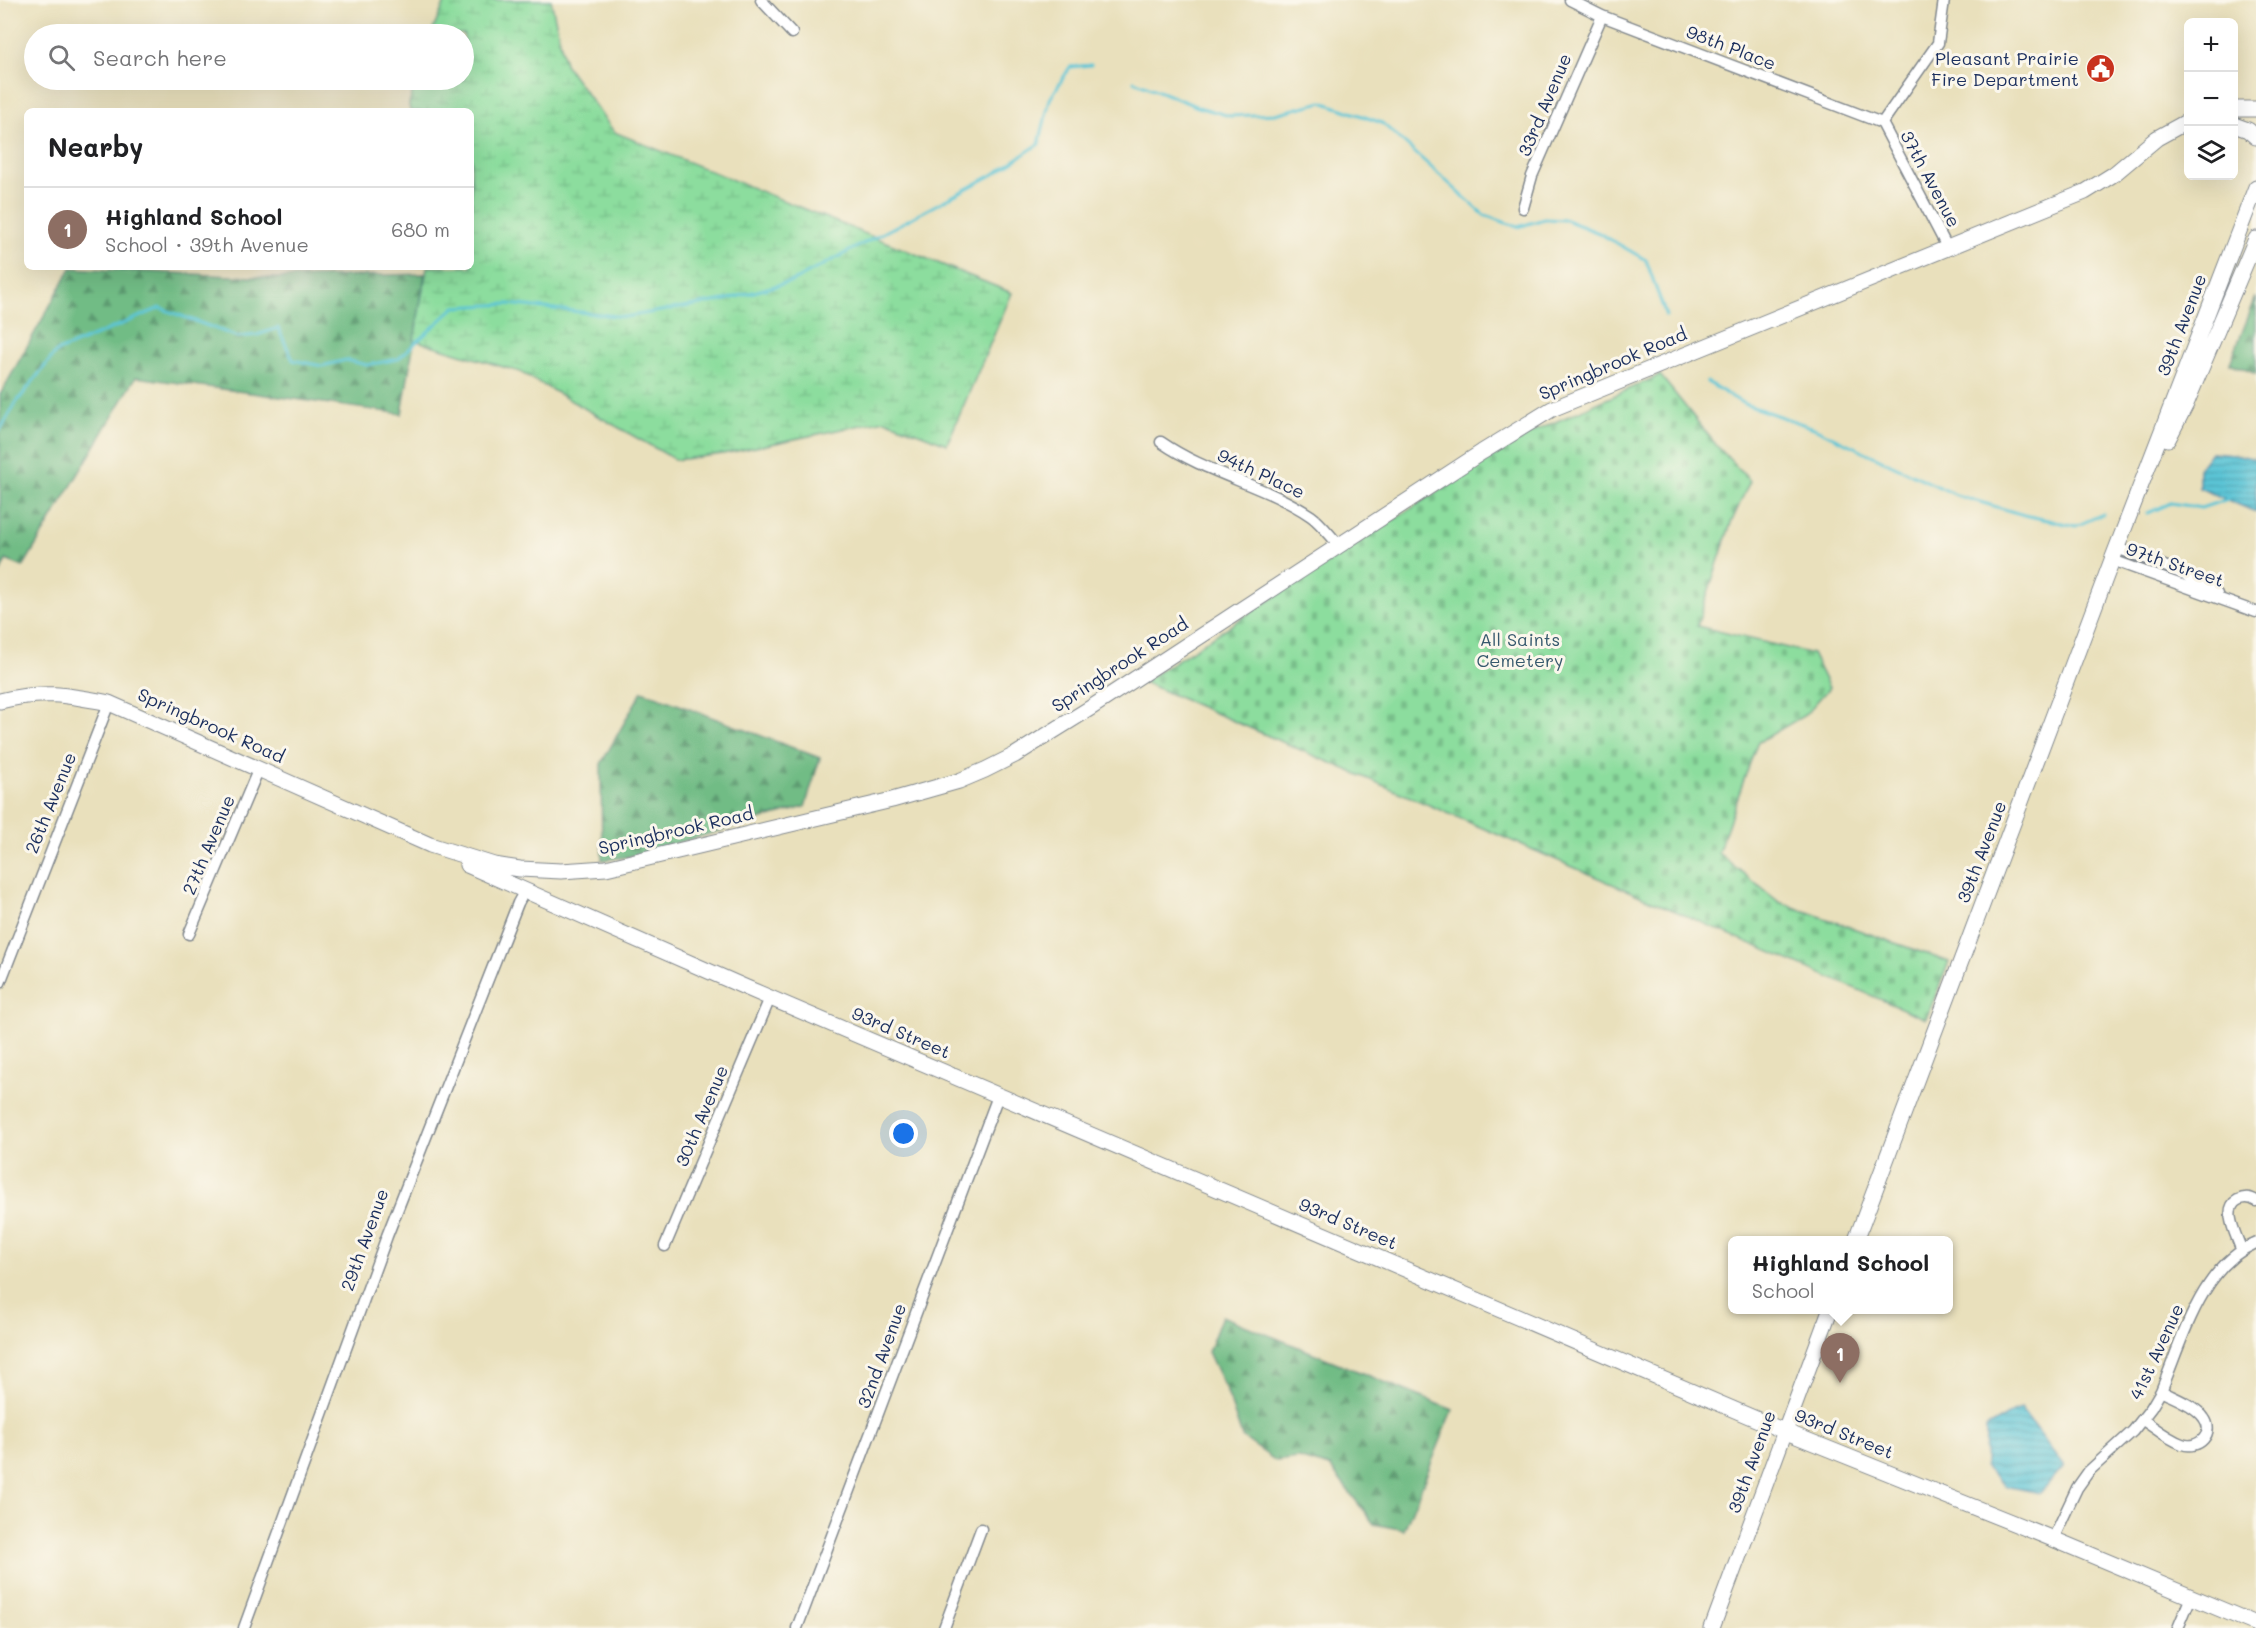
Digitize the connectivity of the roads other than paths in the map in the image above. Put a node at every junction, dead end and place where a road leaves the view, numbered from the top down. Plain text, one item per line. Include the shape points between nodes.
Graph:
1 (761, 0) edge
2 (1570, 0) edge
3 (1944, 0) edge
4 (1602, 16) junction
5 (792, 33) dead end
6 (2238, 109) edge
7 (2256, 109) edge
8 (1882, 123) junction
9 (2184, 123) edge
10 (2237, 126) edge
11 (2256, 137) edge
12 (2256, 187) edge
13 (1523, 208) dead end
14 (2256, 238) edge
15 (1947, 247) junction
16 (1161, 442) dead end
17 (2144, 477) junction
18 (1340, 546) junction
19 (2114, 554) junction
20 (2256, 612) edge
21 (0, 701) edge
22 (109, 703) junction
23 (259, 768) junction
24 (430, 845) junction
25 (537, 870) junction
26 (524, 892) junction
27 (189, 934) dead end
28 (0, 984) edge
29 (770, 998) junction
30 (998, 1096) junction
31 (2256, 1201) edge
32 (1858, 1236) edge
33 (2256, 1243) edge
34 (665, 1246) dead end
35 (2241, 1249) junction
36 (1828, 1314) edge
37 (2161, 1391) junction
38 (2143, 1420) junction
39 (1784, 1431) junction
40 (981, 1529) dead end
41 (2053, 1539) junction
42 (2191, 1597) junction
43 (2256, 1624) edge
44 (244, 1628) edge
45 (797, 1628) edge
46 (944, 1628) edge
47 (1712, 1628) edge
48 (2178, 1628) edge

1 - 5 street
2 - 4 street, 98th Place
3 - 8 street, 37th Avenue via 1938,43
4 - 8 street, 98th Place
4 - 13 street, 33rd Avenue via 1532,176
6 - 7 street
8 - 15 street, 37th Avenue
9 - 15 street, Springbrook Road via 2085,192
10 - 11 street
12 - 17 street, 39th Avenue
14 - 17 street, 39th Avenue via 2186,404
15 - 18 street, Springbrook Road via 1552,409
16 - 18 street, 94th Place via 1312,517
17 - 19 street, 39th Avenue
18 - 25 street, Springbrook Road via 1083,713 985,771 903,797 631,863 584,870
19 - 20 street, 97th Street
19 - 32 street, 39th Avenue
21 - 22 street, Springbrook Road via 57,693
22 - 23 street, Springbrook Road
22 - 28 street, 26th Avenue
23 - 24 street, Springbrook Road
23 - 27 street, 27th Avenue
24 - 25 street, Springbrook Road via 494,865
24 - 26 street, 93rd Street
25 - 26 street, 29th Avenue
26 - 29 street, 93rd Street
26 - 44 street, 29th Avenue via 410,1176
29 - 30 street, 93rd Street
29 - 34 street, 30th Avenue
30 - 39 street, 93rd Street
30 - 45 street, 32nd Avenue
31 - 35 street via 2241,1198 2230,1212
33 - 35 street, 41st Avenue
35 - 37 street, 41st Avenue via 2208,1282
36 - 39 street, 39th Avenue
37 - 38 street, 41st Avenue
37 - 38 street via 2205,1419 2208,1429 2204,1440 2184,1445
38 - 41 street, 41st Avenue via 2089,1471
39 - 41 street, 93rd Street
39 - 47 street, 39th Avenue
40 - 46 street
41 - 42 street, 93rd Street
42 - 43 street, 93rd Street
42 - 48 street

